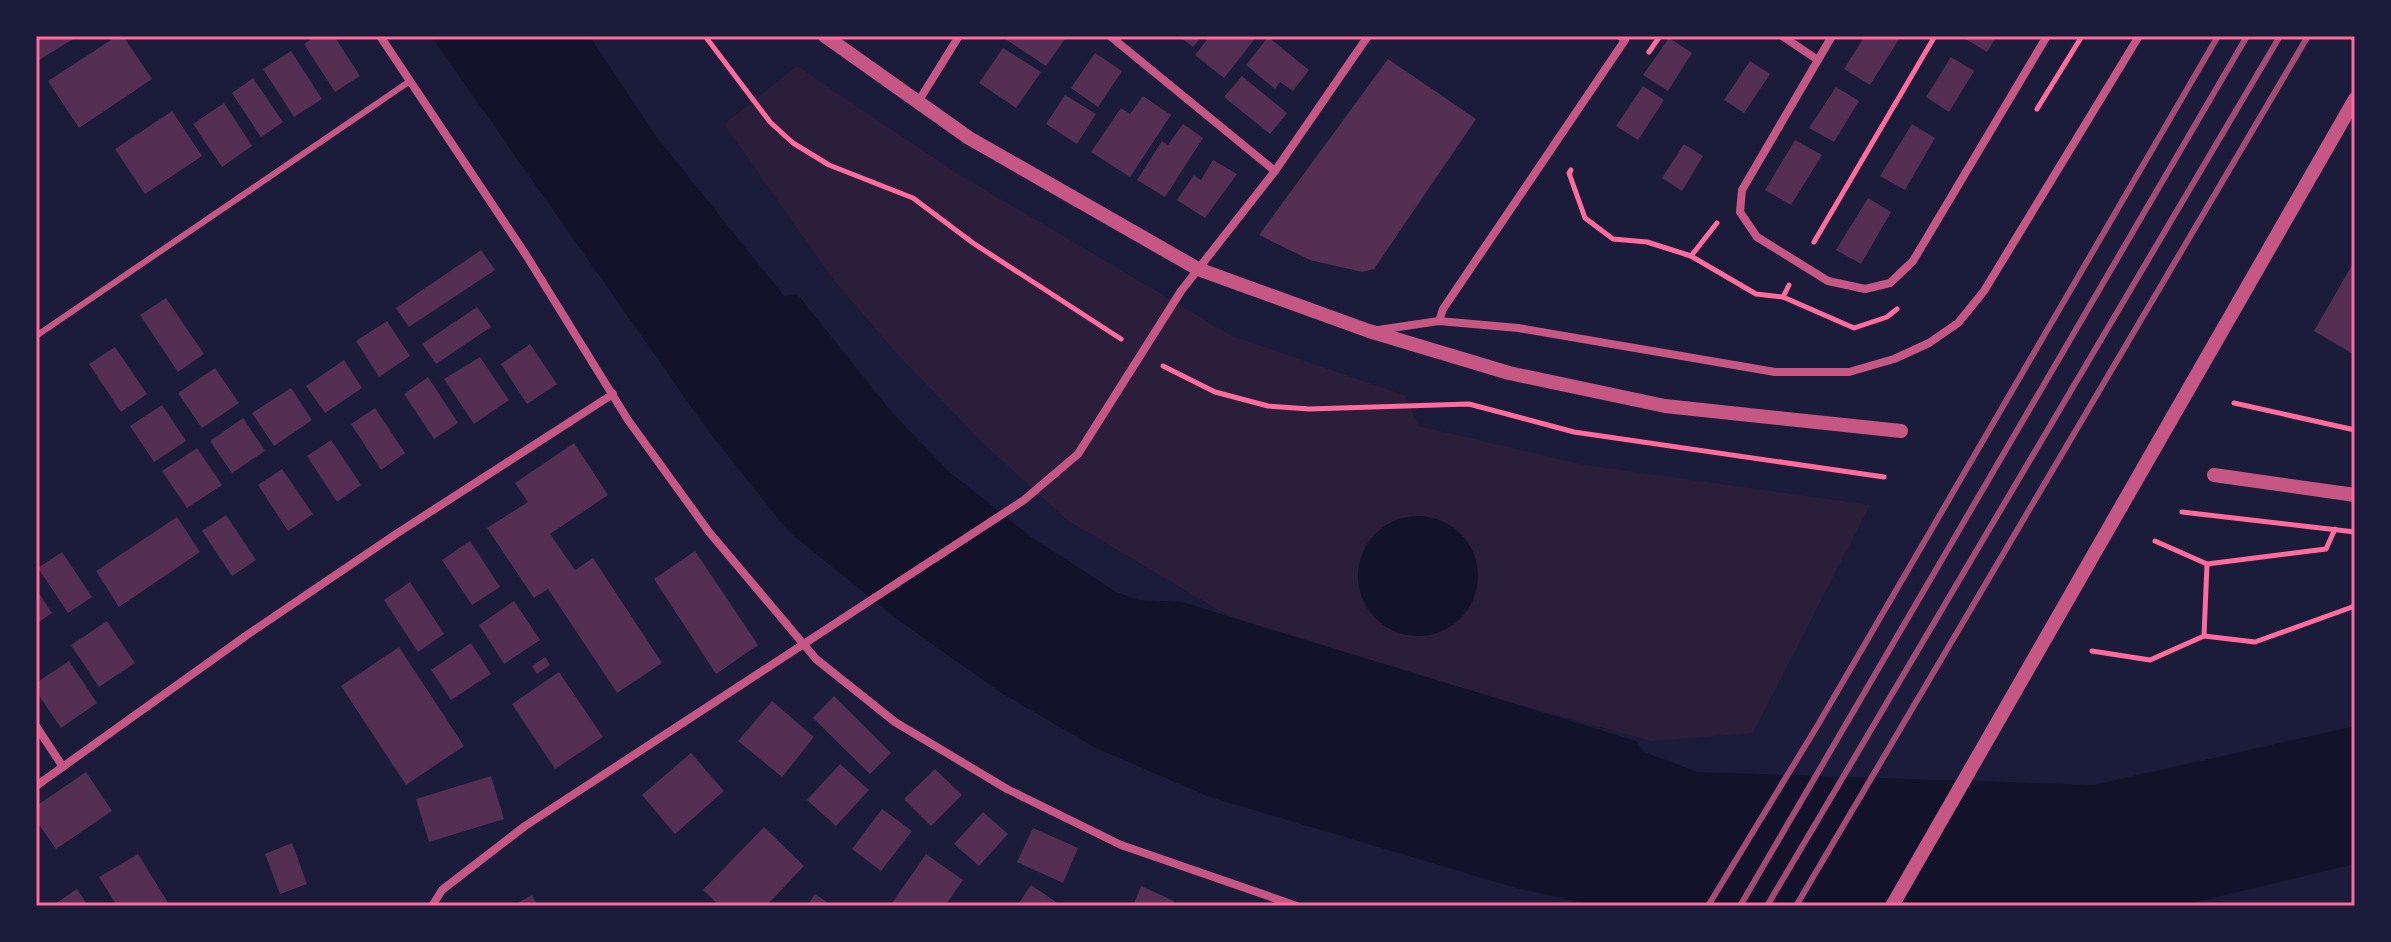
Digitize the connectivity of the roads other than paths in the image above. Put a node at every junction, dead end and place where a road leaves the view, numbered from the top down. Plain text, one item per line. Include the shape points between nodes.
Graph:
1 (380, 36) edge
2 (825, 36) edge
3 (959, 36) edge
4 (1110, 36) edge
5 (1368, 36) edge
6 (1620, 36) edge
7 (1782, 36) edge
8 (1832, 36) edge
9 (2047, 36) edge
10 (2139, 36) edge
11 (1818, 60) junction
12 (410, 81) junction
13 (2355, 99) edge
14 (918, 102) junction
15 (1275, 171) junction
16 (1198, 269) junction
17 (1439, 321) junction
18 (1369, 331) junction
19 (36, 336) edge
20 (613, 394) junction
21 (1901, 431) dead end
22 (2214, 475) dead end
23 (2355, 495) edge
24 (802, 646) junction
25 (36, 726) edge
26 (63, 767) junction
27 (36, 786) edge
28 (432, 906) edge
29 (1297, 906) edge
30 (1892, 906) edge

1 - 12 street
2 - 14 street
3 - 14 street
4 - 15 street
5 - 15 street
6 - 17 street via 1625,40
7 - 11 street
8 - 11 street
9 - 11 street via 1913,261 1890,283 1865,289 1828,281 1757,237 1740,212 1742,190
10 - 17 street via 1984,291 1958,323 1894,359 1849,372 1775,372 1518,328
12 - 19 lane
12 - 20 street
13 - 30 street
14 - 16 street via 969,138
15 - 16 street
16 - 18 street
16 - 24 street via 1078,454 1024,500
17 - 18 street
18 - 21 street via 1509,373 1665,406
20 - 24 street via 709,532
20 - 26 street via 247,635
22 - 23 street
24 - 28 street via 525,826 442,890
24 - 29 street via 895,722 1007,789 1121,845
25 - 26 street
26 - 27 street

